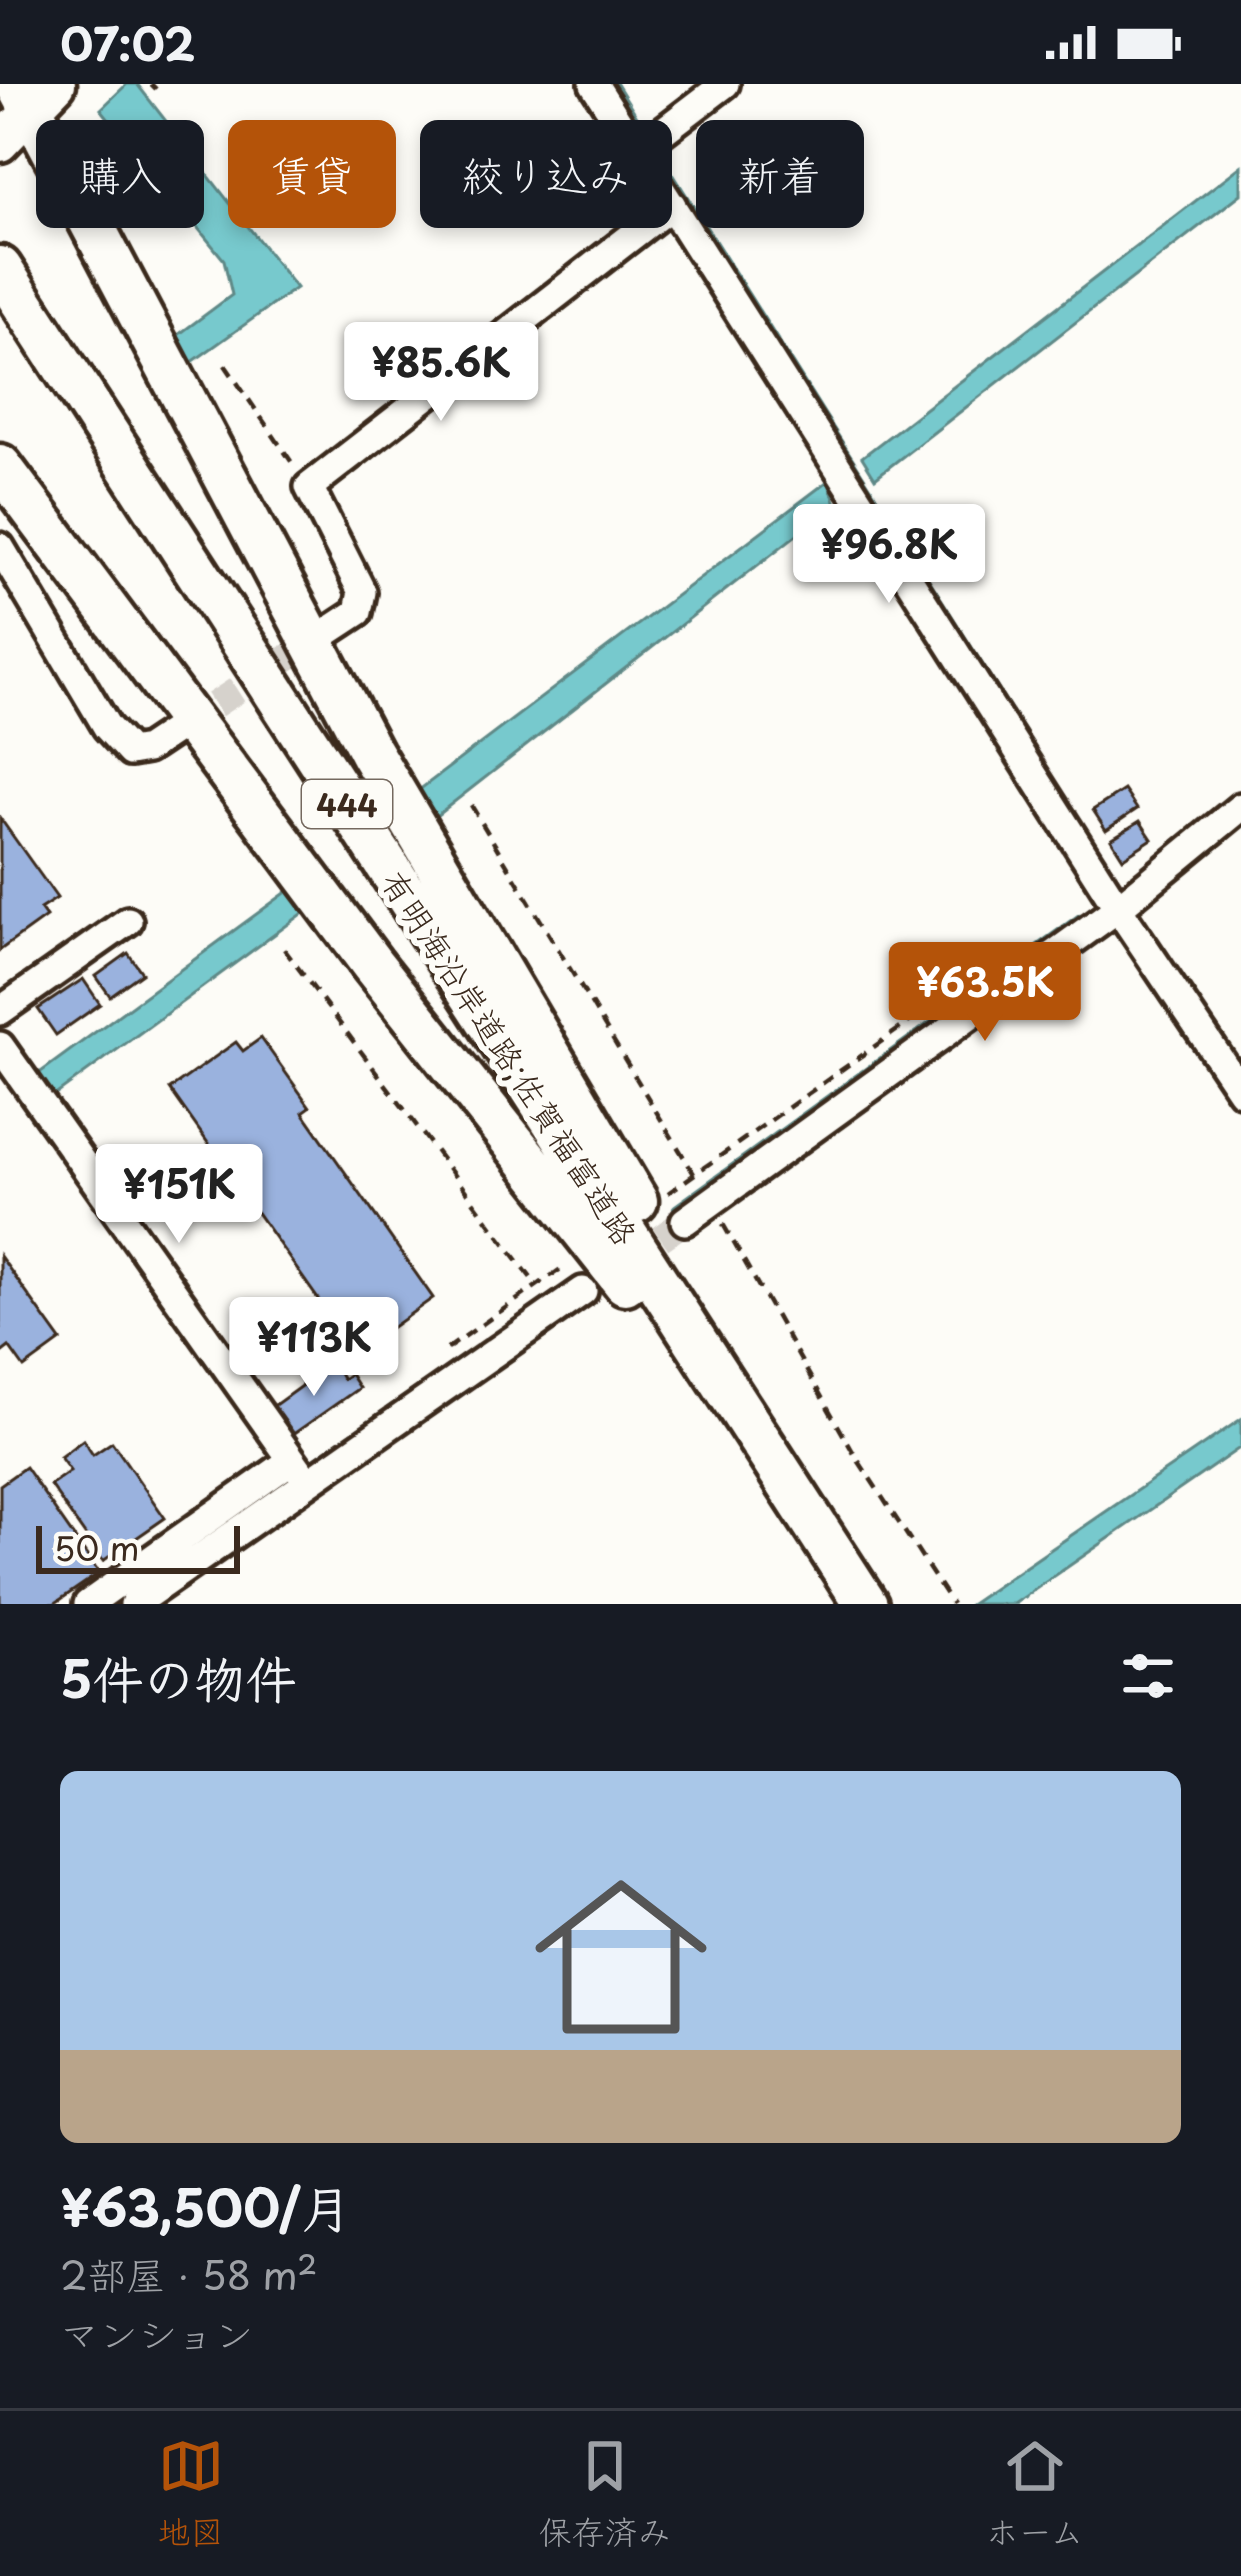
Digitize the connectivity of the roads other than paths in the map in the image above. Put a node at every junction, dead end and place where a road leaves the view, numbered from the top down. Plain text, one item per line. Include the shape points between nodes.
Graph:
1 (594, 84) edge
2 (725, 84) edge
3 (36, 92) edge
4 (617, 120) edge
5 (672, 125) edge
6 (0, 143) edge
7 (672, 206) edge
8 (644, 228) edge
9 (0, 268) edge
10 (0, 466) edge
11 (0, 547) edge
12 (323, 635) tunnel mouth
13 (177, 729) tunnel mouth
14 (1241, 807) edge
15 (1118, 908) junction
16 (128, 921) dead end
17 (0, 1011) edge
18 (0, 1046) edge
19 (1241, 1091) edge
20 (685, 1221) tunnel mouth
21 (584, 1291) dead end
22 (694, 1340) junction
23 (299, 1470) junction
24 (88, 1604) edge
25 (134, 1604) edge
26 (848, 1604) edge
27 (866, 1604) edge

1 - 4 street
2 - 5 street
3 - 6 main road
3 - 22 highway via 371,753 678,1270
7 - 15 street
8 - 12 street via 309,487 362,592 358,612
9 - 22 highway, 有明海沿岸道路;佐賀福富道路 / 444
10 - 26 highway via 372,964 599,1245
11 - 13 street via 107,727 130,752
14 - 15 street
15 - 19 street
15 - 20 street
16 - 17 street
18 - 23 street
21 - 23 street
22 - 27 highway, 有明海沿岸道路;佐賀福富道路 / 444
23 - 24 street
23 - 25 street

